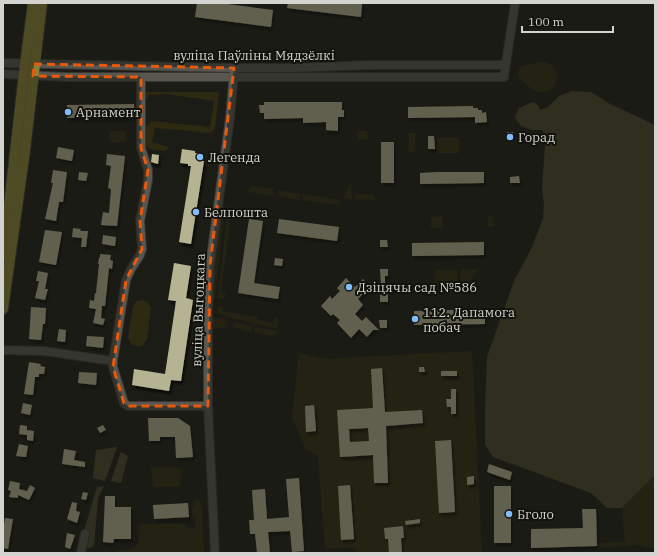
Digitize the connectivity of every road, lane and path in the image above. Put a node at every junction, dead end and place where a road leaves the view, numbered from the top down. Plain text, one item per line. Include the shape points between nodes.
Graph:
1 (33, 3) edge
2 (42, 3) edge
3 (515, 3) edge
4 (3, 63) edge
5 (30, 64) junction
6 (505, 65) junction
7 (234, 72) junction
8 (3, 74) edge
9 (28, 76) junction
10 (140, 77) junction
11 (3, 257) edge
12 (3, 309) edge
13 (3, 350) edge
14 (113, 361) junction
15 (208, 406) junction
16 (85, 534) dead end
17 (81, 553) edge
18 (215, 553) edge

1 - 5 main road
2 - 5 main road
3 - 6 street
4 - 5 street, вуліца Паўліны Мядзёлкі
5 - 7 street, вуліца Паўліны Мядзёлкі
5 - 9 main road
6 - 7 street, вуліца Паўліны Мядзёлкі via 378,65
6 - 7 street, вуліца Паўліны Мядзёлкі via 504,77
7 - 10 street, вуліца Паўліны Мядзёлкі
7 - 15 street, вуліца Выгоцкага via 210,265 207,332
8 - 9 street, вуліца Паўліны Мядзёлкі
9 - 10 street, вуліца Паўліны Мядзёлкі
9 - 11 main road
9 - 12 main road via 25,151
10 - 14 street via 141,148 148,170 140,221 142,249 126,280
13 - 14 street via 44,351
14 - 15 street via 124,403 128,406
15 - 18 street, вуліца Выгоцкага
16 - 17 street

